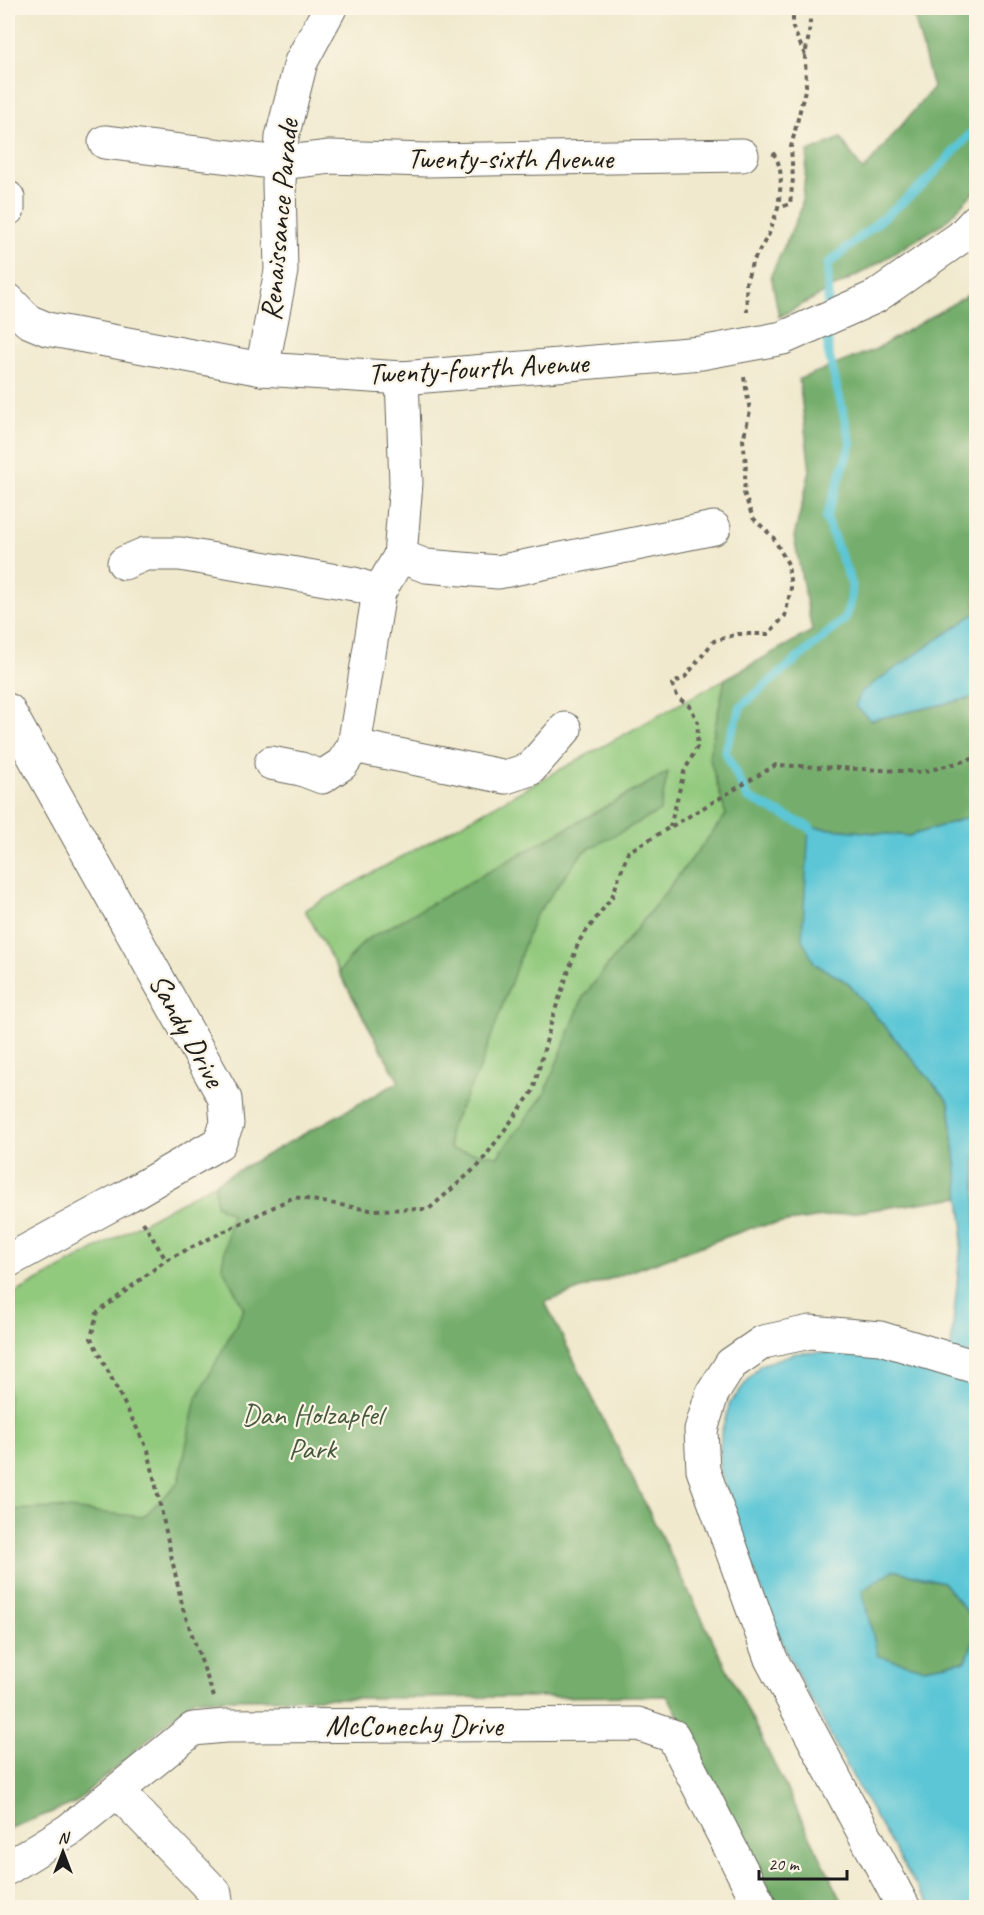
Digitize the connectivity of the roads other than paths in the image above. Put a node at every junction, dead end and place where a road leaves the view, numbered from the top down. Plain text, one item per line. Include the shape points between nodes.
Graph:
1 (330, 8) edge
2 (105, 142) dead end
3 (742, 155) dead end
4 (280, 163) junction
5 (8, 198) edge
6 (8, 209) edge
7 (976, 221) edge
8 (8, 300) edge
9 (262, 369) junction
10 (402, 378) junction
11 (714, 528) dead end
12 (400, 556) junction
13 (124, 563) dead end
14 (379, 592) junction
15 (8, 710) edge
16 (565, 729) dead end
17 (354, 746) junction
18 (271, 763) dead end
19 (8, 1261) edge
20 (962, 1363) edge
21 (117, 1791) junction
22 (8, 1868) edge
23 (218, 1908) edge
24 (761, 1908) edge
25 (904, 1908) edge

1 - 4 street, Renaissance Parade via 300,62 282,137
2 - 4 street, Twenty-sixth Avenue
3 - 4 street, Twenty-sixth Avenue via 426,160 330,157
4 - 9 street, Renaissance Parade via 280,271
5 - 6 street
7 - 10 street, Twenty-fourth Avenue via 961,237 875,297 783,338 701,353
8 - 9 street, Twenty-fourth Avenue via 28,321 47,329
9 - 10 street, Twenty-fourth Avenue
10 - 12 street via 406,483
11 - 12 street via 498,572 426,566
12 - 14 street
13 - 14 street via 145,554 180,554 354,584
14 - 17 street
15 - 19 street, Sandy Drive via 225,1099 227,1124 219,1143
16 - 17 street via 530,769 506,777
17 - 18 street via 342,764 322,777
20 - 25 street via 880,1338 810,1332 763,1342 731,1364 712,1395 701,1430 703,1470 771,1659
21 - 22 street, McConechy Drive via 69,1830
21 - 23 street via 216,1893
21 - 24 street, McConechy Drive via 193,1730 225,1726 638,1724 673,1736

